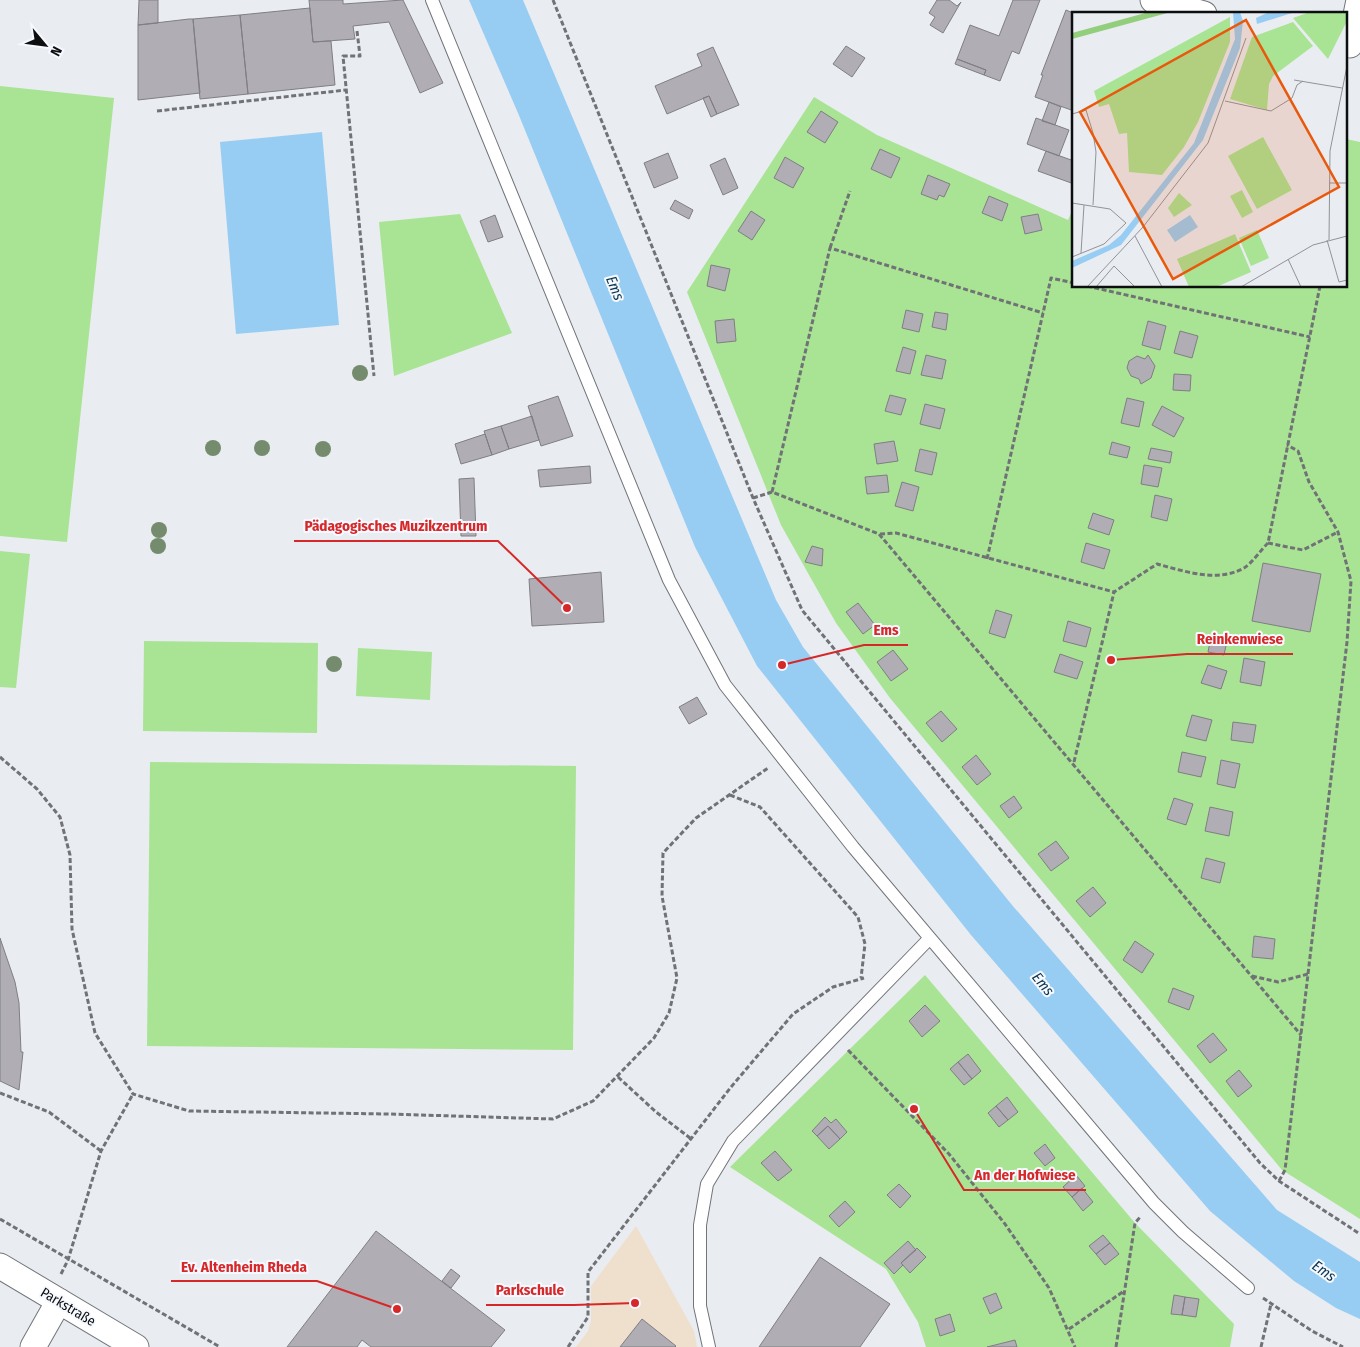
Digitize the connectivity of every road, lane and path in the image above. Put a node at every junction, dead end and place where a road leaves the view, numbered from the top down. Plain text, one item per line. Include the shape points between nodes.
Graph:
1 (432, 0) edge
2 (553, 0) edge
3 (1153, 0) edge
4 (1360, 0) edge
5 (1197, 12) edge
6 (358, 31) dead end
7 (1348, 44) edge
8 (346, 90) junction
9 (157, 111) dead end
10 (850, 191) dead end
11 (830, 248) junction
12 (1072, 283) edge
13 (1096, 288) edge
14 (1320, 288) edge
15 (1043, 313) junction
16 (1310, 337) junction
17 (374, 376) dead end
18 (1287, 445) junction
19 (772, 492) junction
20 (753, 498) junction
21 (1338, 532) junction
22 (879, 534) junction
23 (1268, 543) junction
24 (987, 558) junction
25 (1114, 592) junction
26 (0, 757) edge
27 (783, 758) junction
28 (1074, 763) junction
29 (729, 795) junction
30 (930, 939) junction
31 (1308, 974) junction
32 (1251, 976) junction
33 (861, 978) junction
34 (886, 982) junction
35 (1301, 1035) junction
36 (835, 1038) junction
37 (618, 1077) junction
38 (0, 1093) edge
39 (133, 1094) junction
40 (690, 1138) junction
41 (101, 1151) junction
42 (1280, 1181) junction
43 (1154, 1203) junction
44 (0, 1219) edge
45 (1360, 1234) edge
46 (68, 1260) junction
47 (0, 1266) edge
48 (1248, 1288) joint
49 (1124, 1290) junction
50 (54, 1298) junction
51 (1271, 1304) junction
52 (1069, 1329) junction
53 (33, 1347) edge
54 (136, 1347) edge
55 (220, 1347) edge
56 (568, 1347) edge
57 (709, 1347) edge
58 (1075, 1347) edge
59 (1116, 1347) edge
60 (1261, 1347) edge
61 (1343, 1347) edge

1 - 27 lane via 669,580 725,686
2 - 20 path
3 - 5 street
4 - 7 street
6 - 8 path via 360,56 344,56
8 - 9 path
8 - 17 path
10 - 11 path
11 - 15 path
11 - 19 path
12 - 15 path via 1051,278
13 - 16 path
14 - 16 path
15 - 24 path
16 - 18 path
18 - 21 path via 1298,451 1309,482
18 - 23 path
19 - 20 path
19 - 22 path
20 - 42 path via 802,610 1254,1156
21 - 23 path via 1303,550
21 - 31 path via 1351,590
22 - 24 path via 896,533
22 - 28 path
23 - 25 path via 1244,568 1219,576 1157,564
24 - 25 path
25 - 28 path
26 - 39 path via 37,790 60,818 70,856 72,929 95,1033
27 - 29 path
27 - 30 lane
28 - 32 path
29 - 33 path via 760,807 858,917 865,944
29 - 37 path via 696,818 663,853 662,896 677,978 668,1013 654,1038
30 - 34 lane
30 - 43 lane
31 - 32 path via 1278,982
31 - 35 path
32 - 35 path
33 - 34 path
33 - 40 path via 833,986 793,1014
34 - 36 lane
35 - 42 path via 1285,1170
36 - 52 path via 949,1154 1005,1224 1049,1288
36 - 57 lane via 733,1141 707,1184 700,1226 700,1306
37 - 39 path via 593,1102 553,1119 189,1111
37 - 40 path
38 - 41 path via 49,1112
39 - 41 path
40 - 56 path via 588,1272 588,1317
41 - 46 path
42 - 45 path
43 - 48 lane
43 - 49 path via 1135,1223
44 - 46 path
46 - 50 path
46 - 55 path
47 - 50 street, Parkstraße
48 - 51 path
49 - 52 path
49 - 59 path
50 - 53 street
50 - 54 street, Parkstraße
51 - 60 path
51 - 61 path
52 - 58 path

